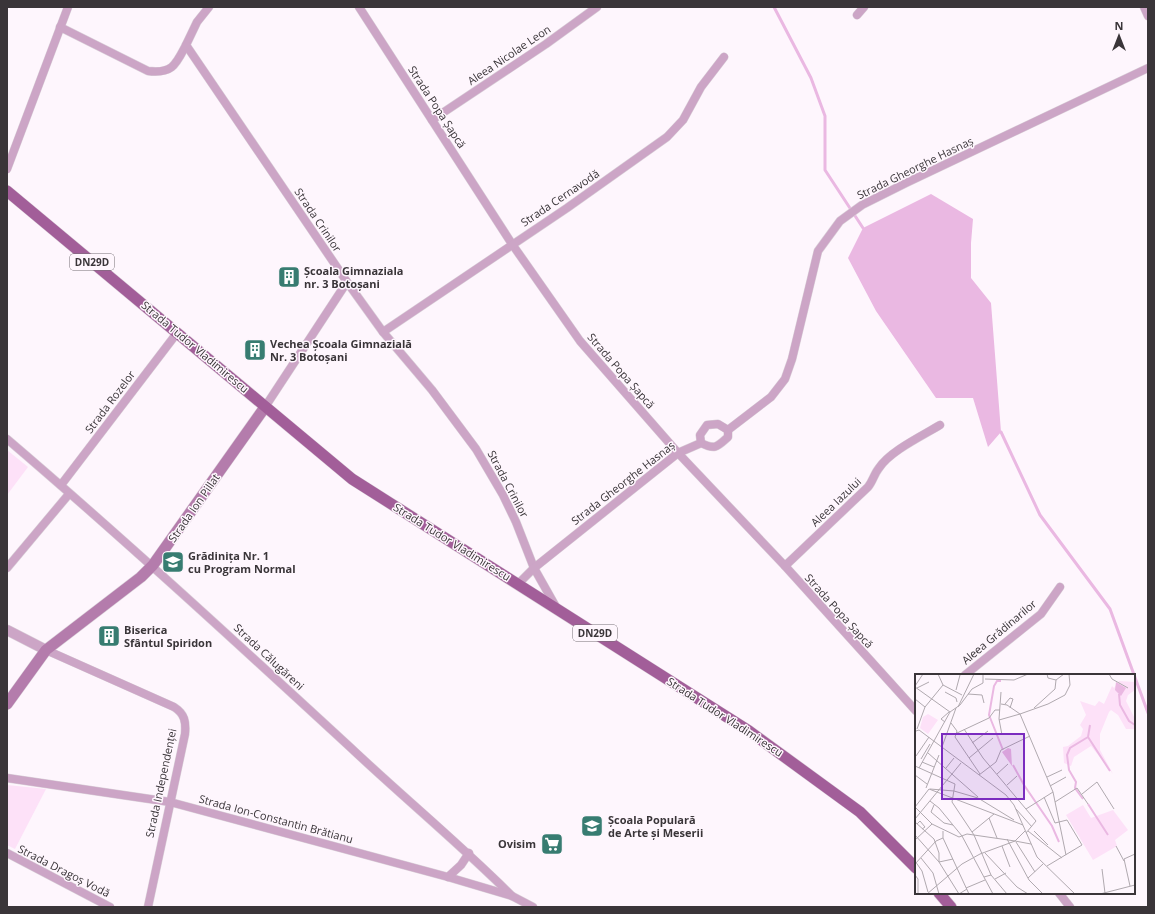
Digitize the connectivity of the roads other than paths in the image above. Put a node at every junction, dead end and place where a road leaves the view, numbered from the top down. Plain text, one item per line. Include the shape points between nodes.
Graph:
1 (68, 7) edge
2 (209, 7) edge
3 (359, 7) edge
4 (597, 7) edge
5 (864, 7) edge
6 (1144, 7) edge
7 (857, 15) dead end
8 (1148, 16) edge
9 (60, 27) junction
10 (186, 45) junction
11 (724, 57) dead end
12 (1148, 68) edge
13 (432, 120) junction
14 (7, 169) edge
15 (7, 191) edge
16 (512, 244) junction
17 (347, 282) junction
18 (383, 332) junction
19 (177, 333) junction
20 (266, 407) junction
21 (940, 425) dead end
22 (728, 430) junction
23 (7, 439) edge
24 (701, 443) junction
25 (678, 453) junction
26 (61, 485) junction
27 (69, 494) junction
28 (153, 565) junction
29 (785, 566) junction
30 (7, 568) edge
31 (534, 568) junction
32 (518, 584) junction
33 (1060, 587) dead end
34 (556, 607) junction
35 (7, 630) edge
36 (46, 650) junction
37 (966, 674) edge
38 (7, 704) edge
39 (915, 710) edge
40 (7, 778) edge
41 (170, 802) junction
42 (7, 853) edge
43 (469, 853) junction
44 (915, 867) edge
45 (448, 877) junction
46 (940, 894) edge
47 (1060, 894) edge
48 (512, 896) junction
49 (108, 906) edge
50 (148, 907) edge
51 (532, 907) edge
52 (951, 907) edge
53 (1070, 907) edge

1 - 9 street
2 - 10 street via 197,22
3 - 13 street, Strada Popa Șapcă
4 - 13 street, Aleea Nicolae Leon
5 - 7 street
6 - 8 street
9 - 10 street via 148,71 160,72 175,65
9 - 14 street
10 - 17 street, Strada Crinilor
11 - 16 street, Strada Cernavodă via 701,87 683,120 667,137
12 - 22 street, Strada Gheorghe Hasnaș via 862,205 840,221 818,251 785,379 772,397
13 - 16 street, Strada Popa Șapcă
15 - 19 main road, Strada Tudor Vladimirescu / DN29D
16 - 18 street, Strada Cernavodă
16 - 25 street, Strada Popa Șapcă via 580,341
17 - 18 street, Strada Crinilor
17 - 20 street, Strada Ion Pillat
18 - 31 street, Strada Crinilor via 432,390 476,449 513,515
19 - 20 main road, Strada Tudor Vladimirescu / DN29D
19 - 26 street, Strada Rozelor
20 - 28 main road, Strada Ion Pillat
20 - 32 main road, Strada Tudor Vladimirescu / DN29D via 352,479
21 - 29 street, Aleea Iazului via 895,452 884,462 868,487
22 - 24 street via 728,437 715,447 710,448
22 - 24 street via 718,424 707,425 700,435
23 - 26 street, Strada Călugăreni
24 - 25 street, Strada Gheorghe Hasnaș
25 - 29 street, Strada Popa Șapcă
25 - 31 street, Strada Gheorghe Hasnaș
26 - 27 street, Strada Călugăreni
27 - 28 street, Strada Călugăreni
27 - 30 street
28 - 36 main road, Strada Ion Pillat
28 - 43 street, Strada Călugăreni via 378,773
29 - 39 street, Strada Popa Șapcă
31 - 32 street, Strada Gheorghe Hasnaș
31 - 34 street, Strada Crinilor
32 - 34 main road, Strada Tudor Vladimirescu / DN29D
33 - 37 street, Aleea Grădinarilor via 1041,614
34 - 44 main road, Strada Tudor Vladimirescu / DN29D via 790,759 860,812
35 - 36 street, Strada Independenței
36 - 38 main road, Strada Ion Pillat
36 - 41 street, Strada Independenței via 182,712 186,724 185,734
40 - 41 street, Strada Ion-Constantin Brătianu
41 - 45 street, Strada Ion-Constantin Brătianu
41 - 50 street, Strada Independenței
42 - 49 street, Strada Dragoș Vodă
43 - 45 street
43 - 48 street, Strada Călugăreni
45 - 48 street, Strada Ion-Constantin Brătianu
46 - 52 main road
47 - 53 street
48 - 51 street, Strada Ion-Constantin Brătianu

